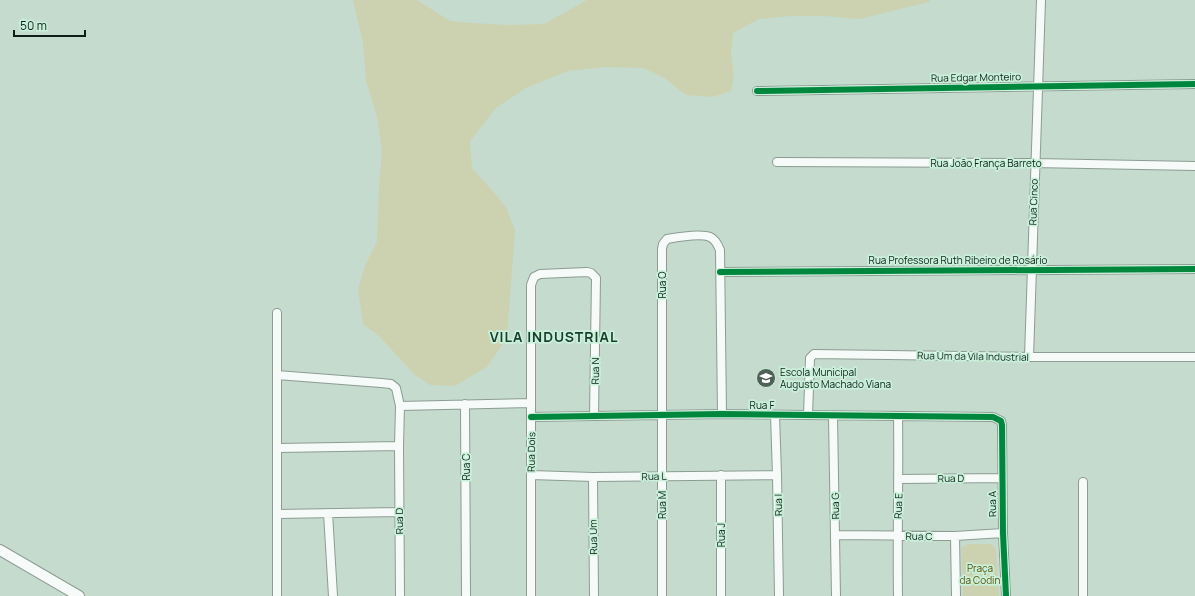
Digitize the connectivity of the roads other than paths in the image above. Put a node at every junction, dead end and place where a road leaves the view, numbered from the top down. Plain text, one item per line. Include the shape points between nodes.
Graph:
1 (1041, 0) edge
2 (1195, 84) edge
3 (1038, 86) junction
4 (757, 91) dead end
5 (777, 162) dead end
6 (1034, 164) junction
7 (1195, 166) edge
8 (1195, 269) edge
9 (1031, 270) junction
10 (720, 272) junction
11 (531, 284) joint
12 (277, 313) dead end
13 (1028, 357) junction
14 (1195, 357) edge
15 (277, 375) junction
16 (531, 403) junction
17 (465, 404) junction
18 (400, 406) junction
19 (662, 414) junction
20 (722, 414) junction
21 (775, 415) junction
22 (808, 415) junction
23 (594, 416) junction
24 (833, 416) junction
25 (898, 416) junction
26 (531, 417) junction
27 (993, 417) joint
28 (399, 446) junction
29 (278, 448) junction
30 (531, 475) junction
31 (721, 475) junction
32 (777, 475) junction
33 (662, 476) junction
34 (593, 477) junction
35 (1002, 478) junction
36 (899, 479) junction
37 (1083, 482) dead end
38 (399, 512) junction
39 (328, 513) junction
40 (277, 514) junction
41 (1003, 533) junction
42 (835, 535) junction
43 (898, 536) junction
44 (955, 536) junction
45 (0, 550) edge
46 (79, 596) edge
47 (277, 596) edge
48 (333, 596) edge
49 (400, 596) edge
50 (466, 596) edge
51 (531, 596) edge
52 (594, 596) edge
53 (662, 596) edge
54 (721, 596) edge
55 (779, 596) edge
56 (836, 596) edge
57 (898, 596) edge
58 (956, 596) edge
59 (1006, 596) edge
60 (1083, 596) edge

1 - 3 street, Rua Cinco
2 - 3 street, Rua Edgar Monteiro
3 - 4 street, Rua Edgar Monteiro
3 - 6 street, Rua Cinco
5 - 6 street, Rua João França Barreto
6 - 7 street, Rua João França Barreto
6 - 9 street, Rua Cinco
8 - 9 street, Rua Professora Ruth Ribeiro de Rosário
9 - 10 street, Rua Professora Ruth Ribeiro de Rosário
9 - 13 street, Rua Cinco
10 - 19 street, Rua O via 720,250 718,244 710,237 674,237 667,239 663,244
10 - 20 street
11 - 16 street, Rua Dois
11 - 23 street, Rua N via 534,277 540,274 588,272 596,278
12 - 15 street
13 - 14 street, Rua Um da Vila Industrial
13 - 22 street, Rua Um da Vila Industrial via 814,354 810,358
15 - 18 street, Rua D via 391,384 397,391
15 - 29 street
16 - 17 street
16 - 26 street, Rua Dois
17 - 18 street
17 - 50 street, Rua C
18 - 28 street, Rua D
19 - 20 street, Rua F
19 - 23 street, Rua F
19 - 33 street, Rua M
20 - 21 street, Rua F
21 - 22 street, Rua F
21 - 32 street, Rua I
22 - 24 street, Rua F
23 - 26 street, Rua F
24 - 25 street, Rua F
24 - 42 street, Rua G
25 - 27 street, Rua F
25 - 36 street, Rua E
26 - 30 street, Rua Dois
27 - 35 street, Rua A via 1001,421 1002,425
28 - 29 street
28 - 38 street, Rua D
29 - 40 street
30 - 34 street, Rua L
30 - 51 street, Rua Dois
31 - 32 street, Rua L
31 - 33 street, Rua L
31 - 54 street, Rua J
32 - 55 street, Rua I
33 - 34 street, Rua L
33 - 53 street, Rua M
34 - 52 street, Rua Um
35 - 36 street, Rua D
35 - 41 street, Rua A
36 - 43 street, Rua E
37 - 60 street
38 - 39 street
38 - 49 street, Rua D
39 - 40 street
39 - 48 street
40 - 47 street
41 - 44 street, Rua C
41 - 59 street, Rua A
42 - 43 street, Rua C
42 - 56 street, Rua G
43 - 44 street, Rua C
43 - 57 street, Rua E
44 - 58 street
45 - 46 street

